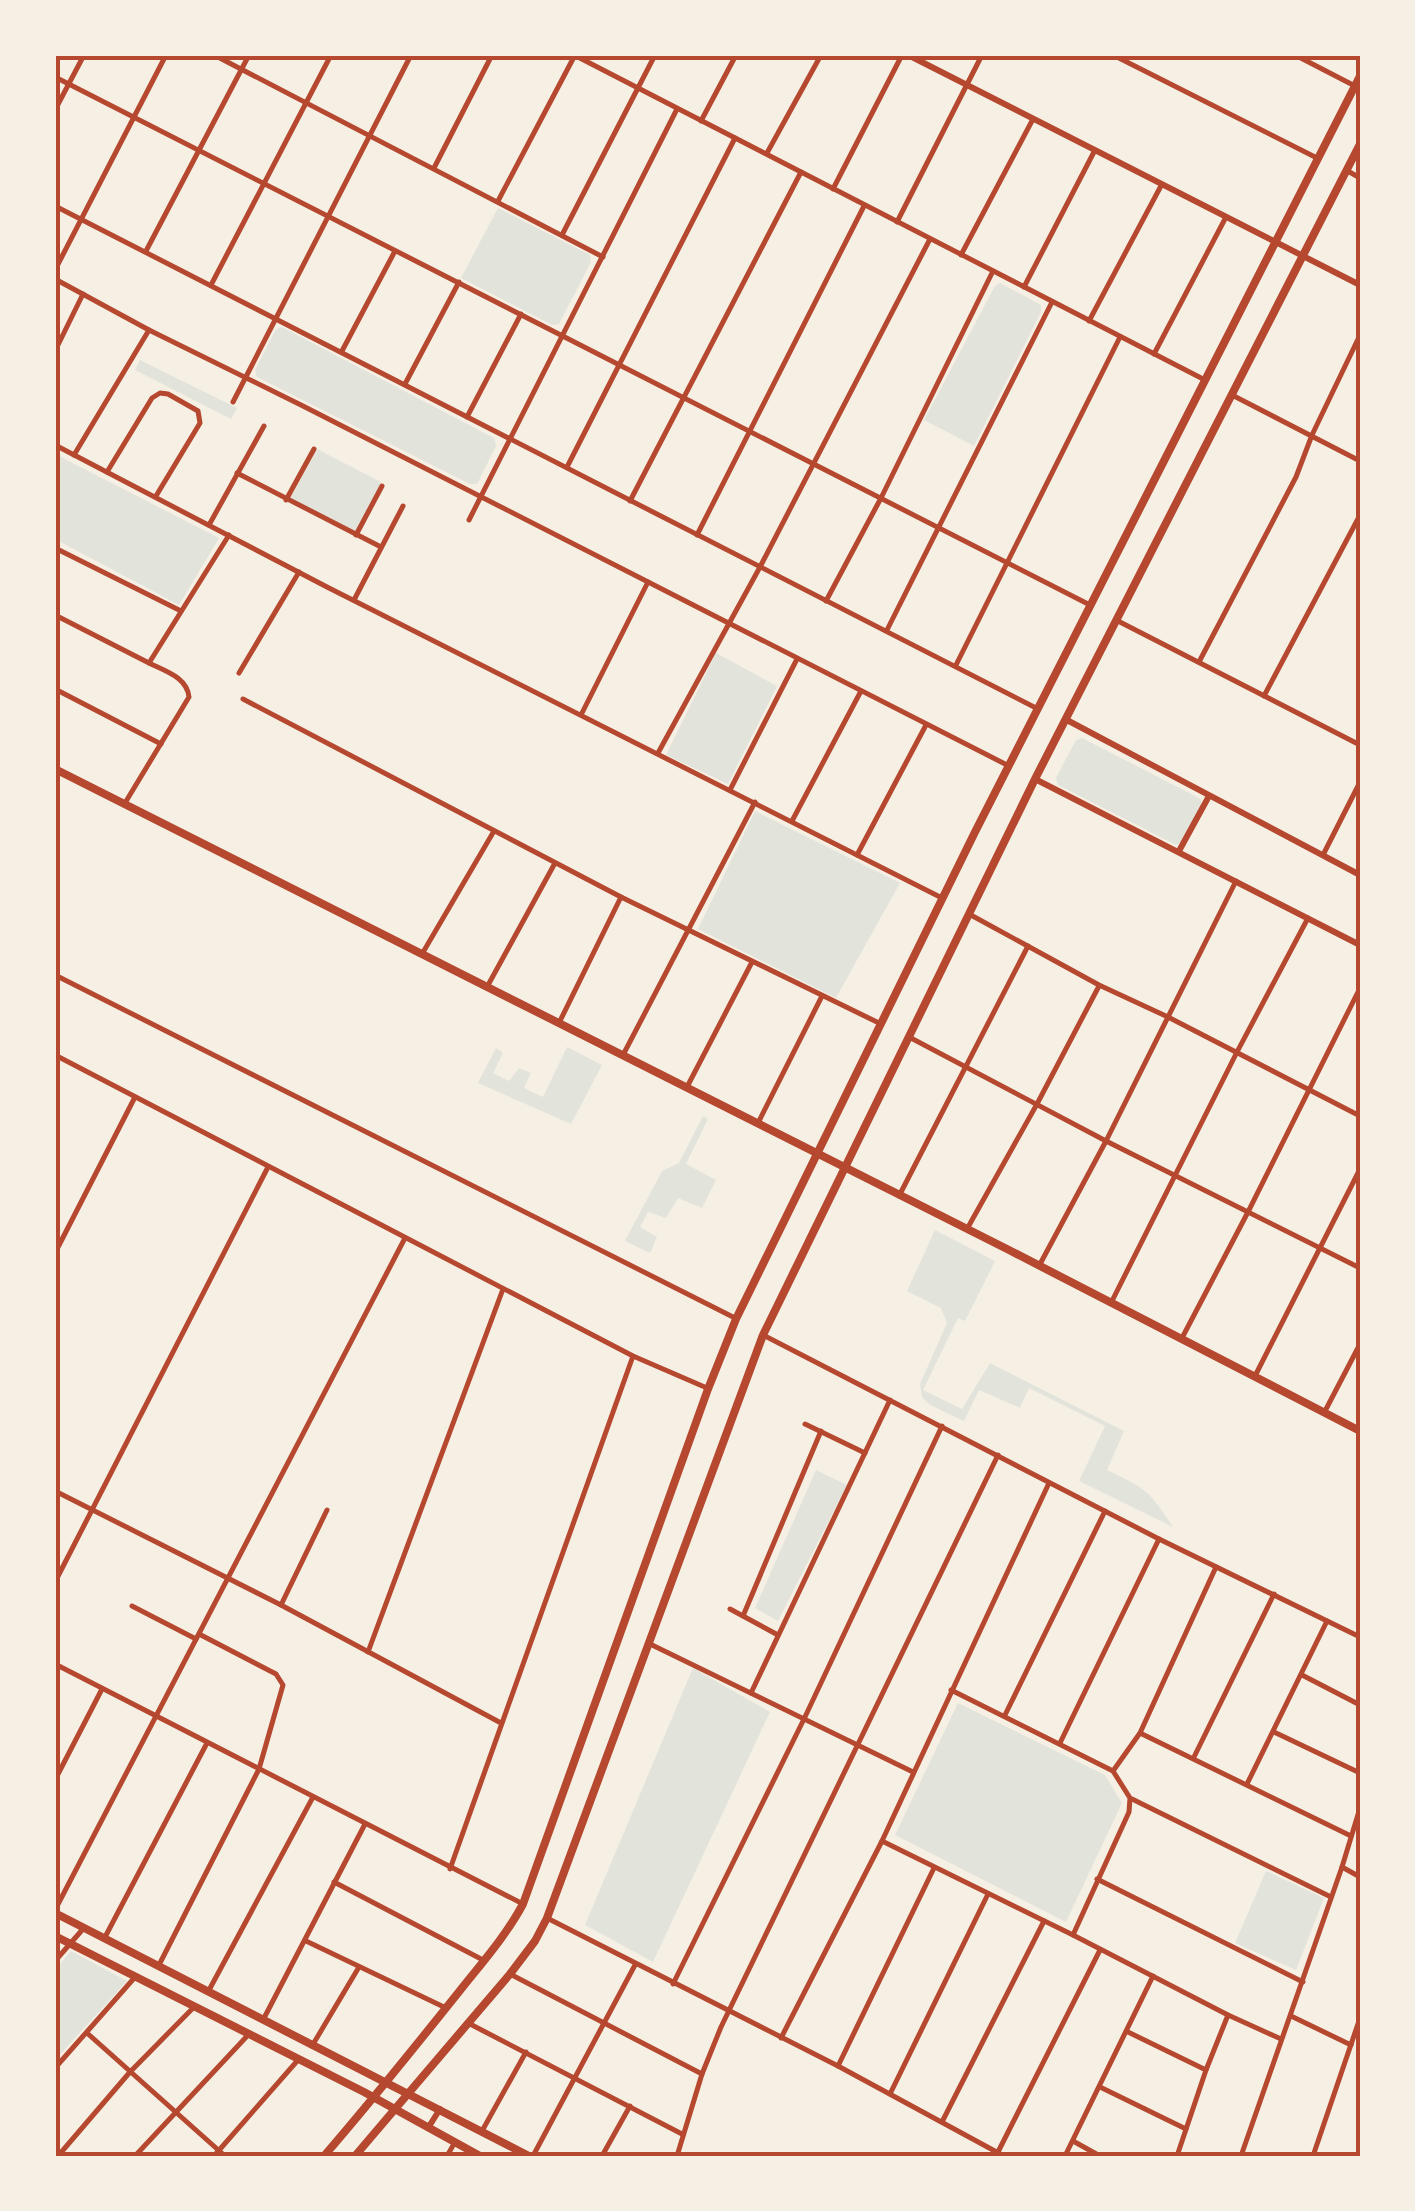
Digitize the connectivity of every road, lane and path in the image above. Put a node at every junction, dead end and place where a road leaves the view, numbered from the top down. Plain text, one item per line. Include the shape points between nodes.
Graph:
1 (84, 55) edge
2 (166, 55) edge
3 (214, 55) edge
4 (249, 55) edge
5 (330, 55) edge
6 (411, 55) edge
7 (492, 55) edge
8 (575, 55) edge
9 (655, 55) edge
10 (736, 55) edge
11 (821, 55) edge
12 (905, 55) edge
13 (982, 55) edge
14 (1114, 55) edge
15 (1295, 55) edge
16 (1308, 58) edge
17 (242, 70) junction
18 (1360, 76) edge
19 (55, 77) edge
20 (69, 84) junction
21 (967, 85) junction
22 (1355, 86) junction
23 (638, 88) junction
24 (307, 102) junction
25 (677, 108) junction
26 (55, 110) edge
27 (132, 116) junction
28 (1033, 119) junction
29 (702, 121) junction
30 (371, 135) junction
31 (735, 138) junction
32 (1360, 144) edge
33 (199, 150) junction
34 (1096, 150) junction
35 (767, 154) junction
36 (1318, 158) junction
37 (434, 168) junction
38 (1346, 170) junction
39 (801, 172) junction
40 (1360, 178) edge
41 (264, 184) junction
42 (1162, 184) junction
43 (833, 189) junction
44 (498, 201) junction
45 (55, 206) edge
46 (864, 206) junction
47 (328, 216) junction
48 (1226, 217) junction
49 (81, 220) junction
50 (897, 222) junction
51 (562, 235) junction
52 (930, 238) junction
53 (1275, 242) junction
54 (395, 250) junction
55 (146, 252) junction
56 (961, 255) junction
57 (1303, 255) junction
58 (603, 257) junction
59 (55, 270) edge
60 (993, 271) junction
61 (55, 279) edge
62 (459, 282) junction
63 (211, 285) junction
64 (1360, 285) edge
65 (1024, 287) junction
66 (84, 294) junction
67 (1052, 302) junction
68 (520, 314) junction
69 (274, 318) junction
70 (1089, 321) junction
71 (149, 330) junction
72 (1360, 335) edge
73 (564, 336) junction
74 (1120, 336) junction
75 (55, 351) edge
76 (342, 351) junction
77 (1154, 354) junction
78 (620, 365) junction
79 (245, 378) junction
80 (1205, 380) junction
81 (405, 384) junction
82 (1232, 394) junction
83 (683, 398) junction
84 (233, 402) dead end
85 (467, 417) junction
86 (264, 426) dead end
87 (749, 431) junction
88 (1312, 436) junction
89 (509, 439) junction
90 (55, 446) edge
91 (314, 449) dead end
92 (74, 455) junction
93 (1360, 461) edge
94 (814, 464) junction
95 (567, 467) junction
96 (106, 472) junction
97 (237, 473) junction
98 (382, 486) dead end
99 (155, 496) junction
100 (480, 497) junction
101 (881, 498) junction
102 (286, 500) junction
103 (630, 500) junction
104 (403, 506) dead end
105 (1360, 516) edge
106 (469, 520) dead end
107 (209, 525) junction
108 (939, 528) junction
109 (356, 535) junction
110 (697, 535) junction
111 (229, 536) junction
112 (381, 547) junction
113 (55, 548) edge
114 (1007, 563) junction
115 (760, 567) junction
116 (300, 572) junction
117 (648, 582) junction
118 (354, 600) junction
119 (826, 601) junction
120 (1091, 606) junction
121 (181, 611) junction
122 (55, 615) edge
123 (1116, 620) junction
124 (729, 625) junction
125 (887, 630) junction
126 (797, 659) junction
127 (1199, 662) junction
128 (149, 663) junction
129 (955, 666) junction
130 (239, 673) dead end
131 (55, 689) edge
132 (861, 691) junction
133 (1264, 696) junction
134 (243, 699) dead end
135 (1038, 709) junction
136 (582, 714) junction
137 (1065, 719) junction
138 (926, 725) junction
139 (161, 744) junction
140 (1360, 745) edge
141 (658, 754) junction
142 (1009, 766) junction
143 (55, 769) edge
144 (1035, 779) junction
145 (1360, 782) edge
146 (730, 790) junction
147 (1209, 796) junction
148 (755, 802) junction
149 (124, 803) junction
150 (792, 821) junction
151 (494, 831) junction
152 (1179, 851) junction
153 (856, 856) junction
154 (1322, 857) junction
155 (555, 863) junction
156 (1360, 875) edge
157 (1236, 881) junction
158 (621, 898) junction
159 (942, 898) junction
160 (968, 914) junction
161 (1308, 918) junction
162 (688, 929) junction
163 (1360, 944) edge
164 (1028, 946) junction
165 (422, 954) junction
166 (752, 962) junction
167 (55, 975) edge
168 (1099, 985) junction
169 (487, 987) junction
170 (1360, 988) edge
171 (822, 996) junction
172 (1168, 1017) junction
173 (558, 1023) junction
174 (881, 1024) junction
175 (910, 1037) junction
176 (1237, 1052) junction
177 (623, 1054) junction
178 (55, 1055) edge
179 (966, 1068) junction
180 (687, 1088) junction
181 (1310, 1090) junction
182 (135, 1096) junction
183 (1037, 1104) junction
184 (1360, 1116) edge
185 (758, 1123) junction
186 (1106, 1141) junction
187 (818, 1154) junction
188 (268, 1167) junction
189 (844, 1167) junction
190 (1360, 1169) edge
191 (1176, 1175) junction
192 (899, 1196) junction
193 (1248, 1212) junction
194 (967, 1230) junction
195 (405, 1238) junction
196 (1320, 1247) junction
197 (55, 1253) edge
198 (1039, 1266) junction
199 (1360, 1268) edge
200 (503, 1289) junction
201 (1111, 1303) junction
202 (736, 1319) junction
203 (763, 1335) junction
204 (1182, 1338) junction
205 (1360, 1344) edge
206 (633, 1356) junction
207 (1255, 1376) junction
208 (708, 1389) junction
209 (890, 1400) junction
210 (1324, 1413) junction
211 (805, 1424) dead end
212 (942, 1426) junction
213 (821, 1432) junction
214 (1360, 1432) edge
215 (865, 1453) junction
216 (998, 1455) junction
217 (1050, 1482) junction
218 (55, 1491) edge
219 (93, 1510) junction
220 (327, 1510) dead end
221 (1105, 1511) junction
222 (1159, 1539) junction
223 (1216, 1567) junction
224 (227, 1577) junction
225 (55, 1582) edge
226 (1274, 1594) junction
227 (281, 1605) junction
228 (132, 1606) dead end
229 (730, 1609) dead end
230 (744, 1616) junction
231 (1328, 1621) junction
232 (778, 1635) junction
233 (198, 1636) junction
234 (1360, 1637) edge
235 (650, 1644) junction
236 (368, 1652) junction
237 (55, 1664) edge
238 (1302, 1674) junction
239 (102, 1688) junction
240 (951, 1690) junction
241 (751, 1693) junction
242 (1360, 1704) edge
243 (155, 1716) junction
244 (1004, 1716) junction
245 (804, 1719) junction
246 (501, 1723) junction
247 (1274, 1732) junction
248 (1140, 1733) junction
249 (208, 1743) junction
250 (1060, 1743) junction
251 (858, 1744) junction
252 (1194, 1757) junction
253 (259, 1769) junction
254 (1113, 1771) junction
255 (912, 1772) junction
256 (1360, 1773) edge
257 (55, 1780) edge
258 (1246, 1785) junction
259 (312, 1796) junction
260 (1130, 1798) junction
261 (1360, 1808) edge
262 (364, 1824) junction
263 (1351, 1836) junction
264 (882, 1842) junction
265 (1342, 1867) junction
266 (450, 1868) junction
267 (934, 1868) junction
268 (1360, 1876) edge
269 (1097, 1879) junction
270 (334, 1882) junction
271 (988, 1894) junction
272 (1331, 1897) junction
273 (522, 1904) junction
274 (55, 1911) edge
275 (547, 1918) junction
276 (1044, 1921) junction
277 (84, 1928) junction
278 (1073, 1934) junction
279 (55, 1936) edge
280 (104, 1939) junction
281 (306, 1941) junction
282 (70, 1944) junction
283 (1100, 1950) junction
284 (484, 1960) junction
285 (55, 1961) edge
286 (636, 1965) junction
287 (360, 1966) junction
288 (158, 1967) junction
289 (510, 1974) junction
290 (136, 1976) junction
291 (1154, 1976) junction
292 (1302, 1982) junction
293 (674, 1984) junction
294 (208, 1992) junction
295 (194, 2006) junction
296 (446, 2008) junction
297 (728, 2011) junction
298 (1228, 2015) junction
299 (1290, 2016) junction
300 (1360, 2018) edge
301 (263, 2020) junction
302 (467, 2022) junction
303 (605, 2023) junction
304 (87, 2032) junction
305 (1128, 2032) junction
306 (250, 2034) junction
307 (781, 2038) junction
308 (1280, 2039) junction
309 (1351, 2045) junction
310 (312, 2046) junction
311 (526, 2052) junction
312 (298, 2060) junction
313 (838, 2066) junction
314 (55, 2068) edge
315 (1206, 2070) junction
316 (130, 2072) junction
317 (702, 2074) junction
318 (576, 2078) junction
319 (386, 2083) junction
320 (1100, 2087) junction
321 (408, 2094) junction
322 (890, 2094) junction
323 (374, 2098) junction
324 (630, 2106) junction
325 (440, 2109) junction
326 (395, 2110) junction
327 (175, 2111) junction
328 (942, 2122) junction
329 (428, 2128) junction
330 (1186, 2129) junction
331 (482, 2131) junction
332 (683, 2134) junction
333 (1073, 2141) junction
334 (455, 2142) junction
335 (216, 2153) edge
336 (1000, 2155) edge
337 (58, 2156) edge
338 (135, 2156) edge
339 (226, 2156) edge
340 (324, 2156) edge
341 (354, 2156) edge
342 (447, 2156) edge
343 (480, 2156) edge
344 (531, 2156) edge
345 (602, 2156) edge
346 (677, 2156) edge
347 (1065, 2156) edge
348 (1100, 2156) edge
349 (1177, 2156) edge
350 (1241, 2156) edge
351 (1313, 2156) edge

1 - 20 street
2 - 27 street
3 - 17 street
4 - 17 street
5 - 24 street
6 - 30 street
7 - 37 street
8 - 23 street
8 - 44 street
9 - 23 street
10 - 29 street
11 - 35 street
12 - 21 street
12 - 43 street
13 - 21 street
14 - 36 street
15 - 16 street
16 - 22 street
17 - 24 street
17 - 33 street
18 - 22 main road
19 - 20 street
20 - 26 street
20 - 27 street
21 - 28 street
21 - 50 street
22 - 36 main road
23 - 25 street
23 - 51 street
24 - 30 street
24 - 41 street
25 - 29 street
25 - 58 street
27 - 33 street
27 - 49 street
28 - 34 street
28 - 56 street
29 - 31 street
30 - 37 street
30 - 47 street
31 - 35 street
31 - 78 street
32 - 38 main road
33 - 41 street
33 - 55 street
34 - 42 street
34 - 65 street
35 - 39 street
36 - 53 main road
37 - 44 street
38 - 40 street
38 - 57 main road
39 - 43 street
39 - 83 street
41 - 47 street
41 - 63 street
42 - 48 street
42 - 70 street
43 - 46 street
44 - 51 street
45 - 49 street
46 - 50 street
46 - 87 street
47 - 54 street
47 - 69 street
48 - 53 street
48 - 77 street
49 - 55 street
49 - 59 street
50 - 52 street
51 - 58 street
52 - 56 street
52 - 94 street
53 - 57 street
53 - 80 main road
54 - 62 street
54 - 76 street
55 - 63 street
56 - 60 street
57 - 64 street
57 - 82 main road
58 - 73 street
60 - 65 street
60 - 101 street
61 - 66 street
62 - 68 street
62 - 81 street
63 - 69 street
65 - 67 street
66 - 71 street
66 - 75 street
67 - 70 street
67 - 108 street
68 - 73 street
68 - 85 street
69 - 76 street
69 - 79 street
70 - 74 street
71 - 79 street
71 - 92 street
72 - 88 street
73 - 78 street
73 - 89 street
74 - 77 street
74 - 114 street
76 - 81 street
77 - 80 street
78 - 83 street
78 - 95 street
79 - 84 street
79 - 100 street
80 - 120 main road
81 - 85 street
82 - 88 street
82 - 123 main road
83 - 87 street
83 - 103 street
85 - 89 street
86 - 97 street
87 - 94 street
87 - 110 street
88 - 93 street
88 - 127 street
89 - 95 street
89 - 100 street
90 - 92 street
91 - 102 street
92 - 96 street
94 - 101 street
94 - 115 street
95 - 103 street
96 - 99 street
96 - 99 street via 152,398 168,394 200,417
97 - 102 street
97 - 107 street
98 - 109 street
99 - 107 street
100 - 106 street
100 - 117 street
101 - 108 street
101 - 119 street
102 - 109 street
103 - 110 street
104 - 112 street
105 - 133 street
107 - 111 street
108 - 114 street
108 - 125 street
109 - 112 street
110 - 115 street
111 - 116 street
111 - 121 street
112 - 118 street
113 - 121 street
114 - 120 street
114 - 129 street
115 - 119 street
115 - 124 street
116 - 118 street
116 - 130 street
117 - 124 street
117 - 136 street
118 - 136 street
119 - 125 street
120 - 135 main road
121 - 128 street
122 - 128 street
123 - 127 street
123 - 137 main road
124 - 126 street
124 - 141 street
125 - 129 street
126 - 132 street
126 - 146 street
127 - 133 street
128 - 139 street via 189,690
129 - 135 street
131 - 139 street
132 - 138 street
132 - 150 street
133 - 140 street
134 - 151 street
135 - 142 main road
136 - 141 street
137 - 144 main road
137 - 147 street
138 - 142 street
138 - 153 street
139 - 149 street
141 - 146 street
142 - 159 main road
143 - 149 main road
144 - 152 street
144 - 160 main road
145 - 154 street
146 - 148 street
147 - 152 street
147 - 154 street
148 - 150 street
148 - 162 street
149 - 165 main road
150 - 153 street
151 - 155 street
151 - 165 street
152 - 157 street
153 - 159 street
154 - 156 street
155 - 158 street
155 - 169 street
157 - 161 street
157 - 172 street
158 - 162 street
158 - 173 street
159 - 174 main road
160 - 164 street
160 - 175 main road
161 - 163 street
161 - 176 street
162 - 166 street
162 - 177 street
164 - 168 street
164 - 179 street
165 - 169 main road
166 - 171 street
166 - 180 street
167 - 202 street
168 - 172 street
168 - 183 street
169 - 173 main road
170 - 181 street
171 - 174 street
171 - 185 street
172 - 176 street
172 - 186 street
173 - 177 main road
174 - 187 main road
175 - 179 street
175 - 189 main road
176 - 181 street
176 - 191 street
177 - 180 main road
178 - 182 street
179 - 183 street
179 - 192 street
180 - 185 main road
181 - 184 street
181 - 193 street
182 - 188 street
182 - 197 street
183 - 186 street
183 - 194 street
185 - 187 main road
186 - 191 street
186 - 198 street
187 - 189 main road
187 - 202 main road
188 - 195 street
188 - 219 street
189 - 192 main road
189 - 203 main road
190 - 196 street
191 - 193 street
191 - 201 street
192 - 194 main road
193 - 196 street
193 - 204 street
194 - 198 main road
195 - 200 street
195 - 224 street
196 - 199 street
196 - 207 street
198 - 201 main road
200 - 206 street
200 - 236 street
201 - 204 main road
202 - 208 main road
203 - 209 street
203 - 235 main road
204 - 207 main road
205 - 210 street
206 - 208 street
206 - 246 street
207 - 210 main road
208 - 273 main road
209 - 212 street
209 - 215 street
210 - 214 main road
211 - 213 street
212 - 216 street
212 - 245 street
213 - 215 street
213 - 230 street
215 - 232 street
216 - 217 street
216 - 251 street
217 - 221 street
217 - 240 street
218 - 219 street
219 - 224 street
219 - 225 street
220 - 227 street
221 - 222 street
221 - 244 street
222 - 223 street
222 - 250 street
223 - 226 street
223 - 248 street
224 - 227 street
224 - 233 street
226 - 231 street
226 - 252 street
227 - 236 street
228 - 233 street
229 - 230 street
230 - 232 street
231 - 234 street
231 - 238 street
232 - 241 street
233 - 243 street
233 - 253 street via 282,1681
235 - 241 street
235 - 275 main road
236 - 246 street
237 - 239 street
238 - 242 street
238 - 247 street
239 - 243 street
239 - 257 street
240 - 244 street
240 - 255 street
241 - 245 street
243 - 249 street
243 - 274 street
244 - 250 street
245 - 251 street
245 - 293 street
246 - 266 street
247 - 256 street
247 - 258 street
248 - 252 street
248 - 254 street
249 - 253 street
249 - 280 street
250 - 254 street
251 - 255 street
251 - 297 street
252 - 258 street
253 - 259 street
253 - 288 street
254 - 260 street
255 - 264 street
258 - 263 street
259 - 262 street
259 - 294 street
260 - 269 street
260 - 272 street
261 - 263 street
262 - 266 street
262 - 270 street
263 - 265 street
264 - 267 street
264 - 307 street
265 - 268 street
265 - 272 street
266 - 273 street
267 - 271 street
267 - 313 street
269 - 278 street
269 - 292 street
270 - 281 street
270 - 284 street
271 - 276 street
271 - 322 street
272 - 292 street
273 - 284 main road
274 - 277 main road
275 - 286 street
275 - 289 main road
276 - 278 street
276 - 328 street
277 - 280 main road
277 - 282 street
278 - 283 street
279 - 282 main road
280 - 288 main road
281 - 287 street
281 - 301 street
282 - 285 street
282 - 290 main road
283 - 291 street
283 - 336 street
284 - 296 main road
286 - 293 street
286 - 303 street
287 - 296 street
287 - 310 street
288 - 294 main road
289 - 302 main road
289 - 303 street
290 - 295 main road
290 - 304 street
291 - 298 street
291 - 305 street
292 - 299 street
293 - 297 street
294 - 301 main road
295 - 306 main road
295 - 316 street
296 - 319 main road
297 - 307 street
297 - 317 street
298 - 308 street
298 - 315 street
299 - 308 street
299 - 309 street
300 - 309 street
301 - 310 main road
302 - 311 street
302 - 321 main road
303 - 317 street
303 - 318 street
304 - 314 street
304 - 316 street
305 - 315 street
305 - 320 street
306 - 312 main road
306 - 327 street
307 - 313 street
308 - 350 street
309 - 351 street
310 - 319 main road
311 - 318 street
311 - 331 street
312 - 323 main road
312 - 335 street
313 - 322 street
315 - 330 street
316 - 327 street
316 - 337 street
317 - 332 street
318 - 324 street
318 - 344 street
319 - 321 main road
319 - 323 main road
320 - 330 street
320 - 333 street
321 - 325 main road
321 - 326 main road
322 - 328 street
323 - 326 main road
323 - 340 main road
324 - 332 street
324 - 345 street
325 - 329 street
325 - 331 main road
326 - 329 main road
326 - 341 main road
327 - 335 street
327 - 338 street
328 - 336 street
329 - 334 main road
330 - 349 street
331 - 344 main road
332 - 346 street
333 - 347 street
333 - 348 street
334 - 342 street
334 - 343 main road
335 - 339 street

